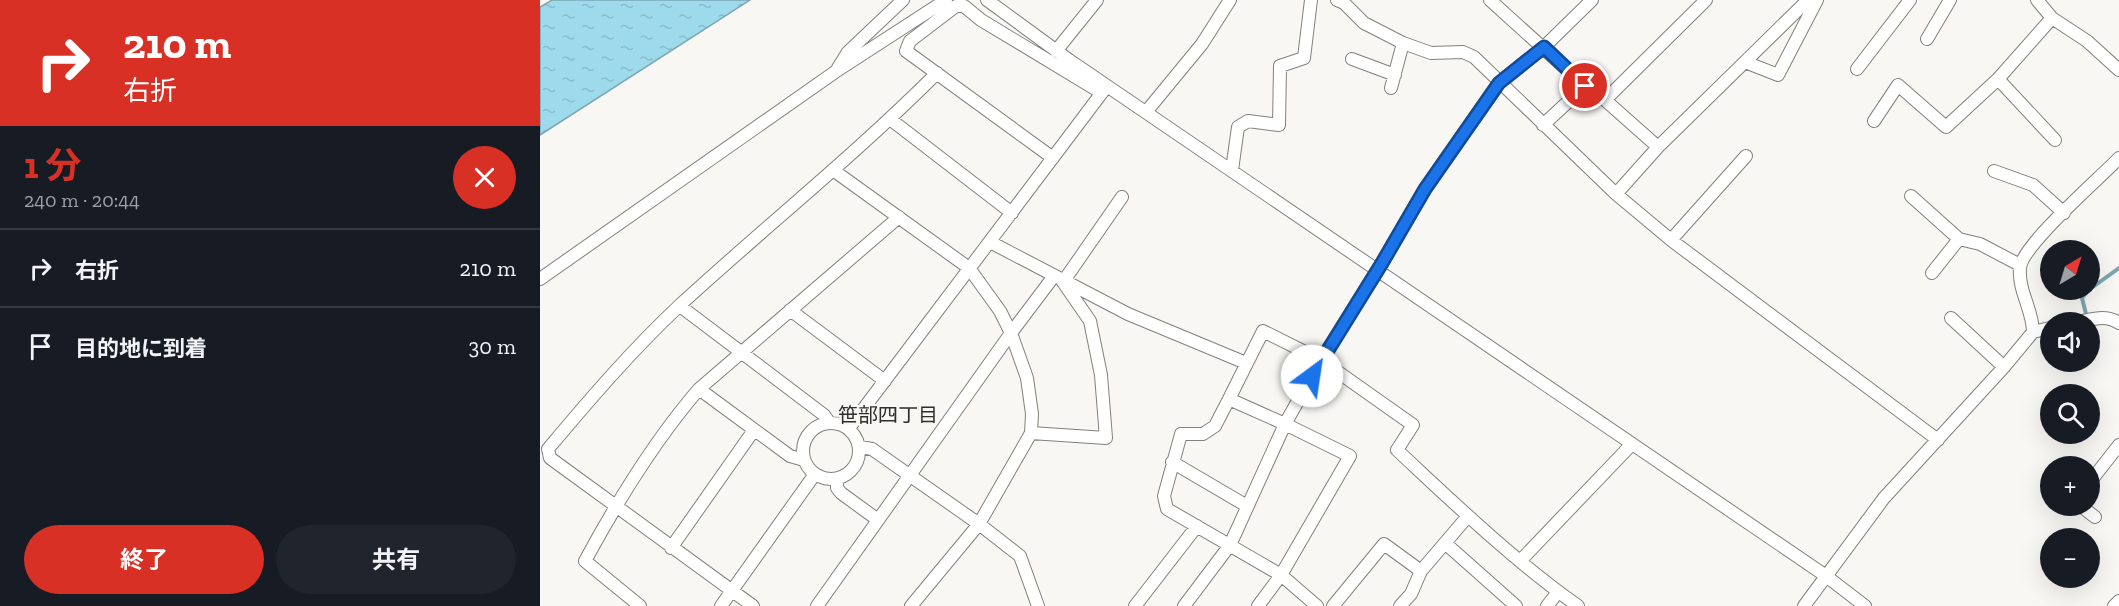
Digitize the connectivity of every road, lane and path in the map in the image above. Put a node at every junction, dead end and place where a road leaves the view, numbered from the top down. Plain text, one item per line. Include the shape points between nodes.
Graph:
1 (903, 0) edge
2 (946, 0) edge
3 (987, 0) edge
4 (1097, 0) edge
5 (1230, 0) edge
6 (1311, 0) edge
7 (1337, 0) edge
8 (1490, 0) edge
9 (1592, 0) edge
10 (1706, 0) edge
11 (1808, 0) edge
12 (1817, 0) edge
13 (1910, 0) edge
14 (1950, 0) edge
15 (2037, 0) edge
16 (2052, 18) junction
17 (1927, 39) dead end
18 (1403, 43) junction
19 (1544, 47) junction
20 (1056, 51) junction
21 (1352, 59) dead end
22 (1745, 62) junction
23 (1857, 69) dead end
24 (2119, 70) edge
25 (835, 72) junction
26 (937, 73) junction
27 (1998, 79) junction
28 (1499, 83) junction
29 (1585, 86) junction
30 (1105, 89) junction
31 (1605, 100) junction
32 (1146, 112) junction
33 (890, 119) junction
34 (1874, 121) dead end
35 (1542, 125) junction
36 (2055, 140) dead end
37 (1658, 147) junction
38 (1746, 156) dead end
39 (2119, 158) edge
40 (1053, 159) junction
41 (833, 170) junction
42 (1232, 171) junction
43 (1994, 171) dead end
44 (1616, 194) junction
45 (1911, 196) dead end
46 (1122, 197) dead end
47 (1012, 213) junction
48 (2064, 213) junction
49 (899, 217) junction
50 (1959, 239) junction
51 (1671, 240) junction
52 (990, 242) junction
53 (2020, 265) junction
54 (969, 268) junction
55 (1377, 270) junction
56 (1932, 273) dead end
57 (540, 279) edge
58 (1059, 279) junction
59 (680, 306) junction
60 (790, 310) junction
61 (1951, 318) dead end
62 (2100, 318) edge
63 (2119, 323) edge
64 (2040, 330) edge
65 (2033, 332) junction
66 (1011, 333) junction
67 (742, 353) junction
68 (1321, 360) junction
69 (1246, 363) junction
70 (2004, 367) junction
71 (885, 381) junction
72 (699, 389) junction
73 (1229, 399) junction
74 (829, 422) junction
75 (1285, 424) junction
76 (849, 428) junction
77 (754, 430) junction
78 (1031, 433) junction
79 (1938, 440) junction
80 (1632, 444) junction
81 (2119, 445) edge
82 (860, 447) junction
83 (804, 460) junction
84 (1172, 462) junction
85 (2100, 469) edge
86 (815, 474) junction
87 (910, 476) junction
88 (837, 479) junction
89 (614, 506) junction
90 (1247, 506) junction
91 (1468, 516) junction
92 (878, 520) junction
93 (979, 524) junction
94 (1197, 526) junction
95 (1445, 543) junction
96 (1230, 545) junction
97 (671, 548) junction
98 (1521, 560) junction
99 (1421, 571) junction
100 (1281, 575) junction
101 (1826, 576) junction
102 (732, 591) junction
103 (1558, 592) junction
104 (2119, 601) edge
105 (640, 606) edge
106 (721, 606) edge
107 (753, 606) edge
108 (817, 606) edge
109 (911, 606) edge
110 (1038, 606) edge
111 (1135, 606) edge
112 (1184, 606) edge
113 (1258, 606) edge
114 (1317, 606) edge
115 (1333, 606) edge
116 (1400, 606) edge
117 (1516, 606) edge
118 (1547, 606) edge
119 (1578, 606) edge
120 (1804, 606) edge
121 (1865, 606) edge
122 (2114, 606) edge

1 - 25 street via 848,52
2 - 25 street
3 - 20 street
4 - 20 street
5 - 32 street via 1202,44
6 - 42 street via 1304,58 1280,66 1279,125 1248,121 1238,127
7 - 18 street via 1364,23
8 - 19 street
9 - 19 street
10 - 31 street
11 - 22 street
12 - 22 street via 1778,75
13 - 23 street
14 - 17 street
15 - 16 street
16 - 24 street via 2087,41
16 - 27 street
18 - 21 street via 1393,82
18 - 28 street via 1431,53 1463,52 1474,57
19 - 28 street
19 - 29 street
20 - 30 street
22 - 37 street
25 - 57 street
26 - 30 street via 906,51 910,41 956,6 964,6 981,20
26 - 33 street
26 - 40 street
27 - 34 street via 1946,127 1898,85
27 - 36 street
28 - 35 street
28 - 55 street via 1425,189
29 - 31 street
29 - 35 street
30 - 32 street
30 - 40 street
31 - 37 street
32 - 42 street
33 - 41 street
33 - 47 street
35 - 44 street
37 - 44 street
38 - 51 street
39 - 48 street
40 - 47 street
41 - 49 street
41 - 59 street
42 - 55 street
43 - 48 street via 2033,185
44 - 51 street
45 - 50 street
46 - 58 street
47 - 52 street
48 - 53 street via 2034,243
49 - 54 street
49 - 60 street
50 - 53 street via 1980,244
50 - 56 street
51 - 79 street
52 - 54 street
52 - 58 street
53 - 65 street
54 - 66 street
54 - 71 street
55 - 68 street
55 - 80 street
58 - 66 street
58 - 69 street via 1128,314
58 - 78 street via 1090,321 1101,375 1106,438
59 - 67 street
59 - 89 street via 615,371 548,449 550,458
60 - 67 street
60 - 71 street
61 - 70 street
62 - 63 street
64 - 65 street
65 - 70 street
66 - 78 street via 1027,378
66 - 87 street
67 - 72 street
67 - 74 street
68 - 69 street via 1263,331
68 - 75 street
68 - 91 street via 1413,425 1397,450
69 - 73 street
70 - 79 street
71 - 76 street
72 - 77 street
72 - 89 street via 674,417
73 - 75 street
73 - 84 street via 1215,426 1203,434 1181,434
74 - 76 street
74 - 83 street via 816,427 804,442
75 - 90 street
75 - 100 street via 1350,456
76 - 82 street
77 - 83 street via 790,456
77 - 97 street
78 - 93 street
79 - 101 street via 1884,498
80 - 98 street
80 - 101 street
81 - 85 street
82 - 87 street via 872,449
82 - 88 street via 856,463 846,476
83 - 86 street
84 - 90 street
84 - 94 street via 1164,496 1167,509
86 - 88 street
86 - 102 street
87 - 92 street
87 - 93 street
88 - 92 street via 841,493
89 - 97 street
89 - 105 street via 585,561
90 - 96 street
91 - 95 street
91 - 98 street
92 - 108 street
93 - 109 street
93 - 110 street via 1020,556
94 - 96 street
94 - 111 street
95 - 99 street
95 - 117 street
96 - 100 street
96 - 112 street
97 - 102 street
98 - 103 street
99 - 115 street via 1384,544
99 - 116 street via 1411,594
100 - 113 street
100 - 114 street
101 - 120 street
101 - 121 street
102 - 106 street
102 - 107 street
103 - 118 street
103 - 119 street
104 - 122 street

